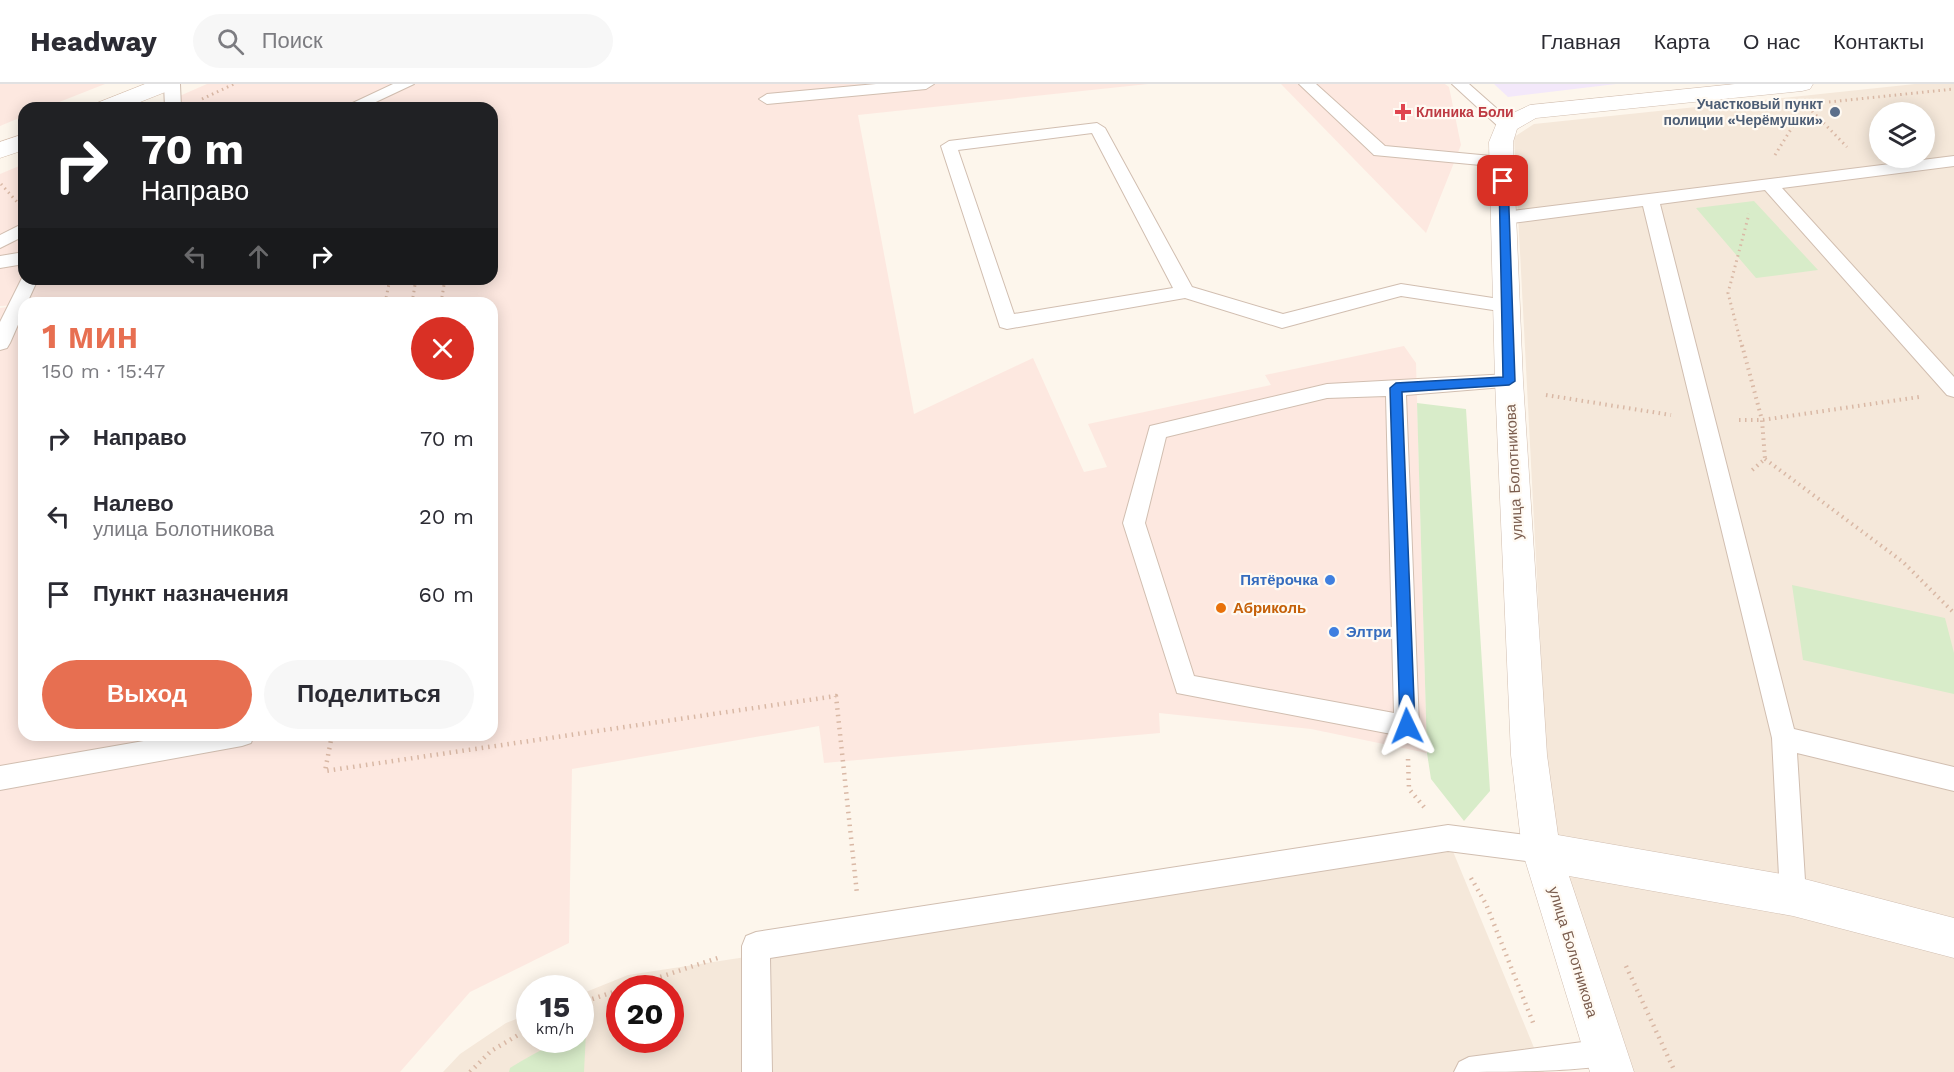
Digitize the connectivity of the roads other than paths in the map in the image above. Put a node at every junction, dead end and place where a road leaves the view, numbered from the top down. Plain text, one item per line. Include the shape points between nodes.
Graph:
1 (165, 84) edge
2 (171, 84) edge
3 (406, 84) edge
4 (926, 84) edge
5 (1307, 84) edge
6 (1460, 84) edge
7 (1803, 84) edge
8 (767, 99) dead end
9 (120, 102) edge
10 (172, 102) edge
11 (364, 102) edge
12 (1506, 125) junction
13 (18, 144) edge
14 (0, 151) edge
15 (1954, 161) edge
16 (1502, 162) junction
17 (1763, 185) junction
18 (1650, 200) junction
19 (1504, 218) junction
20 (18, 232) edge
21 (0, 242) edge
22 (18, 259) edge
23 (0, 262) edge
24 (1185, 292) junction
25 (18, 303) edge
26 (1506, 306) junction
27 (0, 343) edge
28 (1509, 381) junction
29 (1396, 388) junction
30 (1954, 390) edge
31 (1784, 738) junction
32 (208, 741) edge
33 (0, 778) edge
34 (1954, 779) edge
35 (1541, 850) junction
36 (1793, 896) junction
37 (1953, 941) edge
38 (1608, 1063) edge
39 (758, 1072) edge
40 (1469, 1072) edge

1 - 9 street
2 - 10 lane
3 - 11 lane
4 - 8 lane
5 - 16 lane via 1380,151
6 - 12 lane
7 - 12 street via 1530,112
12 - 16 street, улица Болотникова via 1501,142
13 - 14 street
15 - 17 lane
16 - 19 street, улица Болотникова
17 - 18 lane
17 - 30 lane
18 - 19 lane
18 - 31 lane
19 - 26 street, улица Болотникова
20 - 21 lane
22 - 23 lane
24 - 24 lane via 1007,322 948,146 1097,128
24 - 26 lane via 1282,321 1401,290
25 - 27 lane
26 - 28 street, улица Болотникова
28 - 29 lane
28 - 35 street, улица Болотникова via 1529,754
29 - 29 lane via 1407,726 1185,685 1134,523 1157,431 1328,391
31 - 34 lane
31 - 36 lane
32 - 33 lane
35 - 36 street
35 - 38 street, улица Болотникова
35 - 39 lane via 1448,838 756,946
36 - 37 street
38 - 40 lane via 1548,1061

